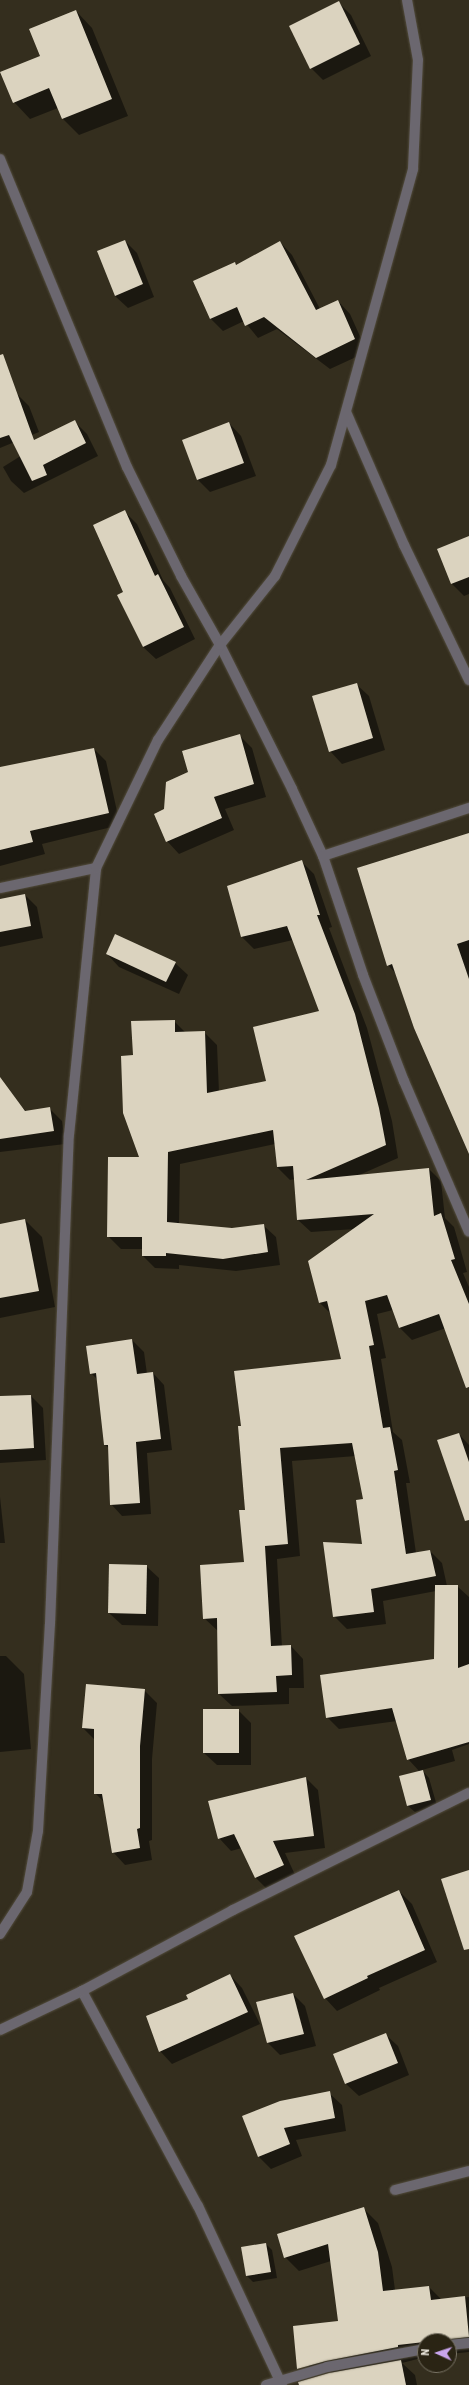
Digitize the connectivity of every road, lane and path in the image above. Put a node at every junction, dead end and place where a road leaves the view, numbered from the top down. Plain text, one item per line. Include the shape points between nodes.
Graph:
1 (407, 0) edge
2 (0, 159) edge
3 (347, 414) junction
4 (220, 645) junction
5 (469, 680) edge
6 (469, 808) edge
7 (323, 856) junction
8 (96, 868) junction
9 (0, 888) edge
10 (469, 1232) edge
11 (469, 1793) edge
12 (0, 1934) edge
13 (82, 1991) junction
14 (0, 2030) edge
15 (469, 2171) edge
16 (395, 2190) dead end
17 (469, 2343) edge
18 (457, 2344) edge
19 (417, 2350) edge
20 (281, 2382) edge
21 (266, 2385) edge

1 - 3 street via 418,60 413,169
2 - 4 street via 127,467 181,576
3 - 4 street via 331,465 275,576
3 - 5 street via 404,545
4 - 7 street
4 - 8 street via 158,740
6 - 7 street
7 - 10 street via 363,975 404,1081
8 - 9 street
8 - 12 street via 69,1135 50,1624 38,1831 26,1892
11 - 13 street via 233,1910
13 - 14 street
13 - 20 street via 198,2206
15 - 16 street
17 - 18 street
19 - 20 street via 327,2367
20 - 21 street

